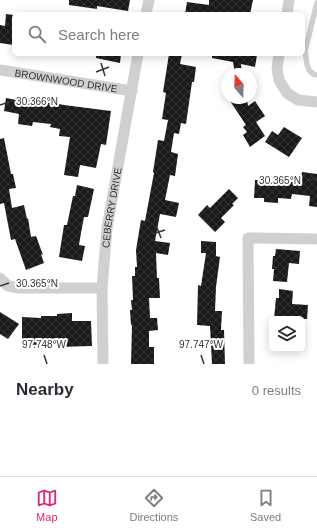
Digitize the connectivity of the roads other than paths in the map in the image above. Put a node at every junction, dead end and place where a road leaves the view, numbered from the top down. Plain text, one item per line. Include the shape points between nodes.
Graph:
1 (149, 0) edge
2 (289, 0) edge
3 (317, 3) edge
4 (146, 12) edge
5 (287, 12) edge
6 (138, 56) edge
7 (280, 56) edge
8 (0, 70) edge
9 (317, 75) edge
10 (132, 91) junction
11 (317, 102) edge
12 (317, 239) edge
13 (0, 278) edge
14 (102, 288) junction
15 (103, 364) edge
16 (249, 364) edge

1 - 4 street
2 - 5 street
3 - 9 lane via 305,51 308,70
6 - 10 street, CEBERRY DRIVE
7 - 11 street via 277,69 279,80 287,93 298,100
8 - 10 street, BROWNWOOD DRIVE
10 - 14 street, CEBERRY DRIVE via 107,228
12 - 16 street via 248,238
13 - 14 street via 8,286 19,288
14 - 15 street, CEBERRY DRIVE

